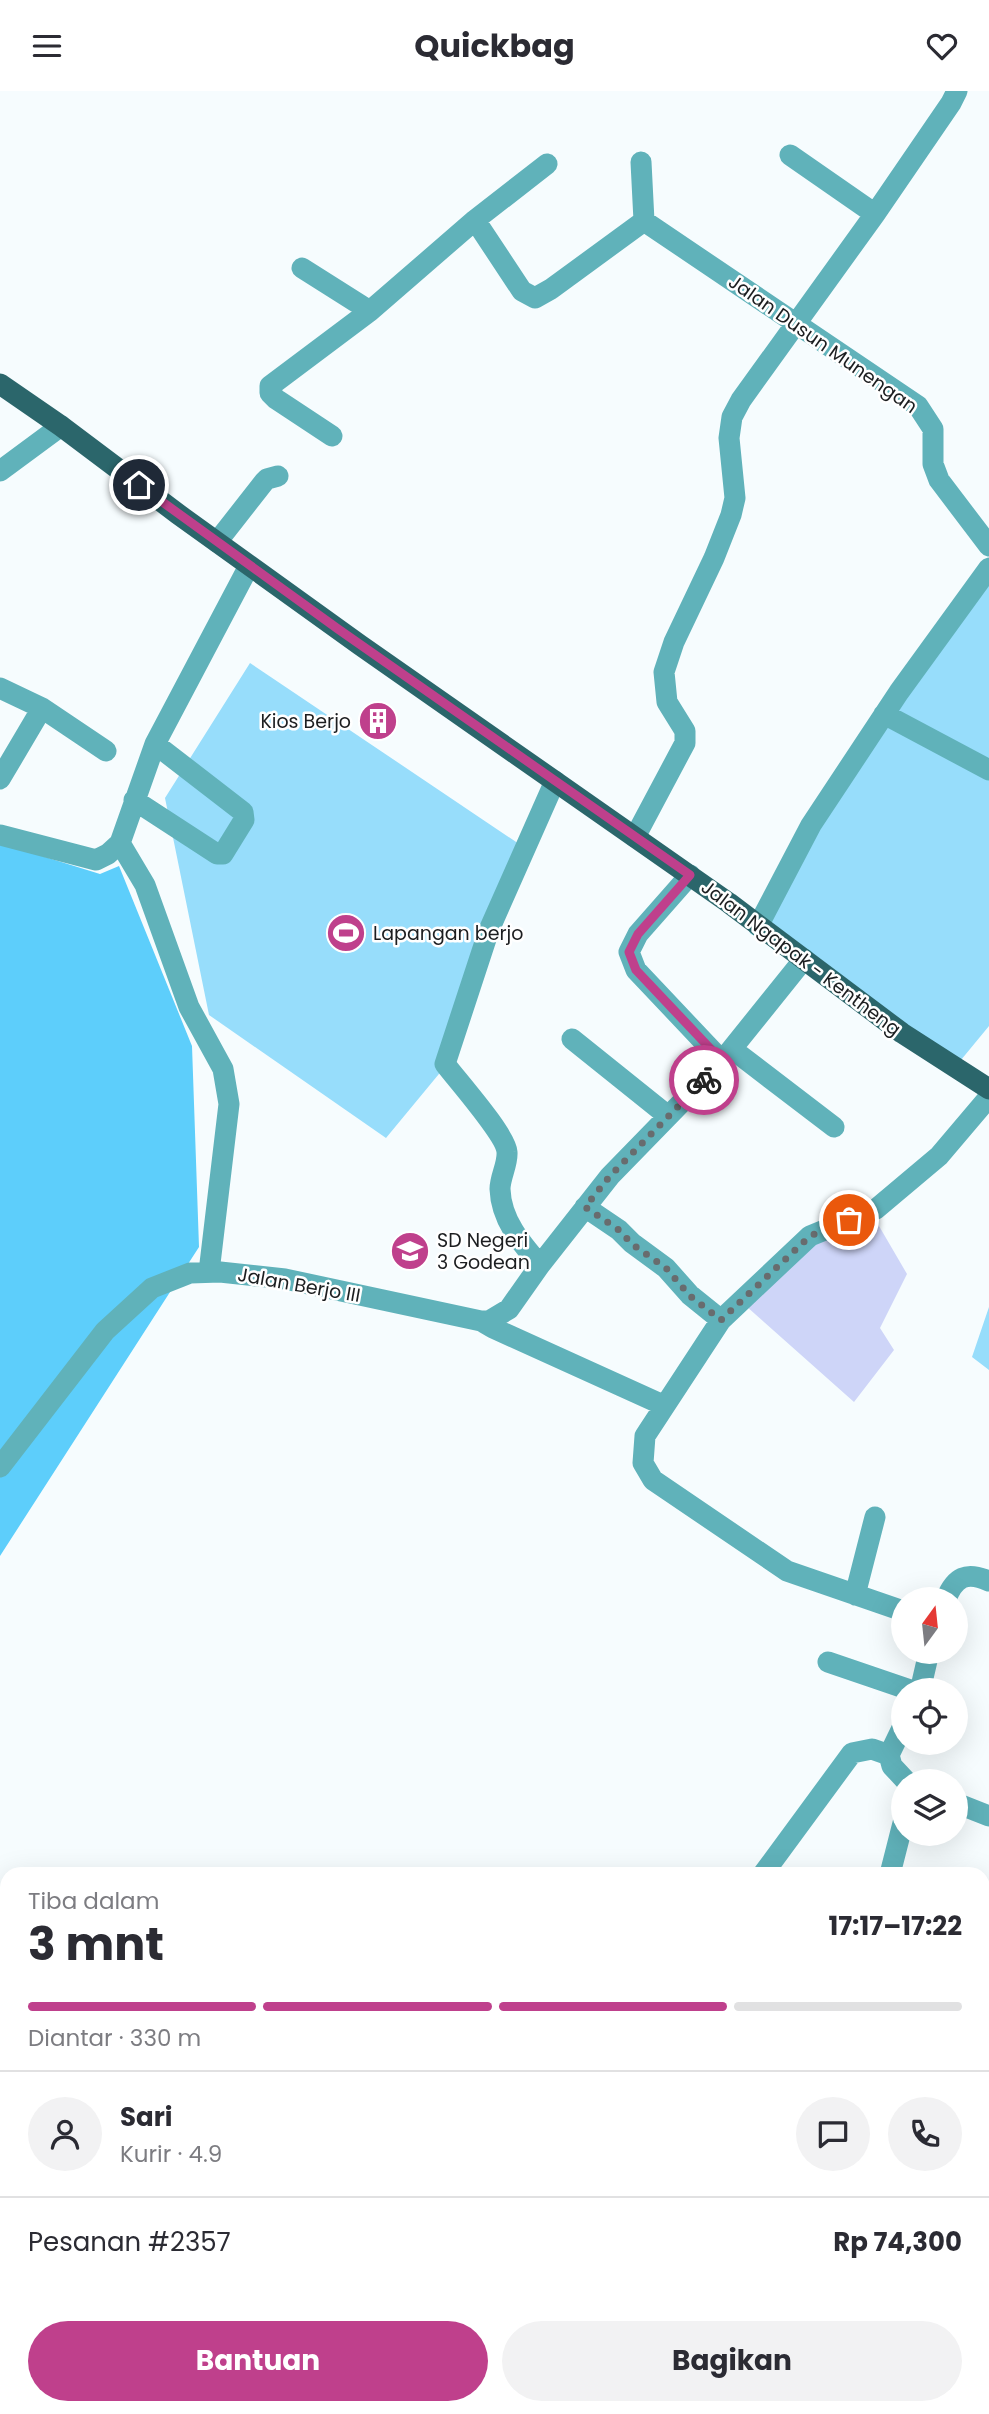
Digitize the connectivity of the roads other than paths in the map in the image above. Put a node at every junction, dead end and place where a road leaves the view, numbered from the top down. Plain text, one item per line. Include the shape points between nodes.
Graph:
1 (957, 91) edge
2 (790, 155) dead end
3 (641, 162) dead end
4 (547, 164) dead end
5 (876, 214) junction
6 (475, 220) junction
7 (644, 221) junction
8 (302, 268) dead end
9 (370, 311) junction
10 (797, 325) junction
11 (0, 384) edge
12 (61, 426) junction
13 (332, 436) dead end
14 (0, 471) edge
15 (278, 476) dead end
16 (217, 542) junction
17 (989, 546) edge
18 (249, 566) junction
19 (989, 568) edge
20 (0, 688) edge
21 (42, 708) junction
22 (884, 714) junction
23 (155, 744) junction
24 (106, 751) dead end
25 (989, 770) edge
26 (0, 779) edge
27 (555, 781) junction
28 (134, 800) junction
29 (0, 835) edge
30 (635, 837) junction
31 (120, 843) junction
32 (690, 875) junction
33 (758, 926) junction
34 (804, 959) junction
35 (572, 1038) dead end
36 (727, 1055) junction
37 (989, 1089) edge
38 (989, 1097) edge
39 (668, 1116) junction
40 (834, 1127) dead end
41 (585, 1207) junction
42 (540, 1265) junction
43 (209, 1272) junction
44 (721, 1320) junction
45 (481, 1321) junction
46 (663, 1405) junction
47 (0, 1467) edge
48 (875, 1517) dead end
49 (989, 1581) edge
50 (951, 1587) edge
51 (855, 1595) junction
52 (891, 1607) edge
53 (828, 1663) dead end
54 (891, 1684) edge
55 (891, 1751) edge
56 (889, 1755) junction
57 (895, 1769) edge
58 (968, 1808) edge
59 (989, 1816) edge
60 (897, 1846) edge
61 (768, 1867) edge
62 (892, 1867) edge

1 - 5 street
2 - 5 street
3 - 7 street
4 - 6 street
5 - 10 street
6 - 7 street via 522,291 535,298
6 - 9 street
7 - 10 street, Jalan Dusun Munengan
8 - 9 street
9 - 13 street via 270,386 276,399
10 - 17 street, Jalan Dusun Munengan via 918,406 933,429 933,464 939,480
10 - 30 street via 732,417 729,438 736,498 664,672 667,702 685,731 685,743
11 - 12 main road, Jalan Ngapak - Kentheng
12 - 14 street
12 - 16 main road, Jalan Ngapak - Kentheng
15 - 16 street via 264,482
16 - 18 main road, Jalan Ngapak - Kentheng
18 - 23 street
18 - 27 main road, Jalan Ngapak - Kentheng
19 - 22 street
20 - 21 street
21 - 24 street
21 - 26 street
22 - 25 street
22 - 33 street via 811,825
23 - 28 street
23 - 28 street via 243,813 244,820 223,854 217,854
27 - 30 main road, Jalan Ngapak - Kentheng
27 - 42 street via 489,930 445,1064 499,1133 507,1150 500,1189 505,1213 518,1240
28 - 31 street
29 - 31 street via 96,860
30 - 32 main road, Jalan Ngapak - Kentheng
31 - 43 street via 145,885 188,1007 226,1081 229,1104
32 - 33 main road, Jalan Ngapak - Kentheng
32 - 36 street via 638,934 629,952 636,970
33 - 34 main road, Jalan Ngapak - Kentheng
34 - 36 street
34 - 37 main road, Jalan Ngapak - Kentheng via 902,1033
35 - 39 street
36 - 39 street
36 - 40 street
38 - 44 street via 939,1156 876,1209 810,1236
39 - 41 street
41 - 42 street
41 - 44 street via 666,1268 690,1296
42 - 45 street via 509,1309
43 - 45 street, Jalan Berjo III via 285,1279
43 - 47 street, Jalan Berjo III via 190,1272 152,1288 105,1331
44 - 46 street
45 - 46 street, Jalan Berjo III
46 - 51 street via 645,1436 643,1463 653,1480 787,1571
48 - 51 street
49 - 50 street via 976,1575 961,1578
51 - 52 street
53 - 54 street
55 - 56 street
56 - 57 street
56 - 61 street via 872,1749 852,1753
58 - 59 street
60 - 62 street

